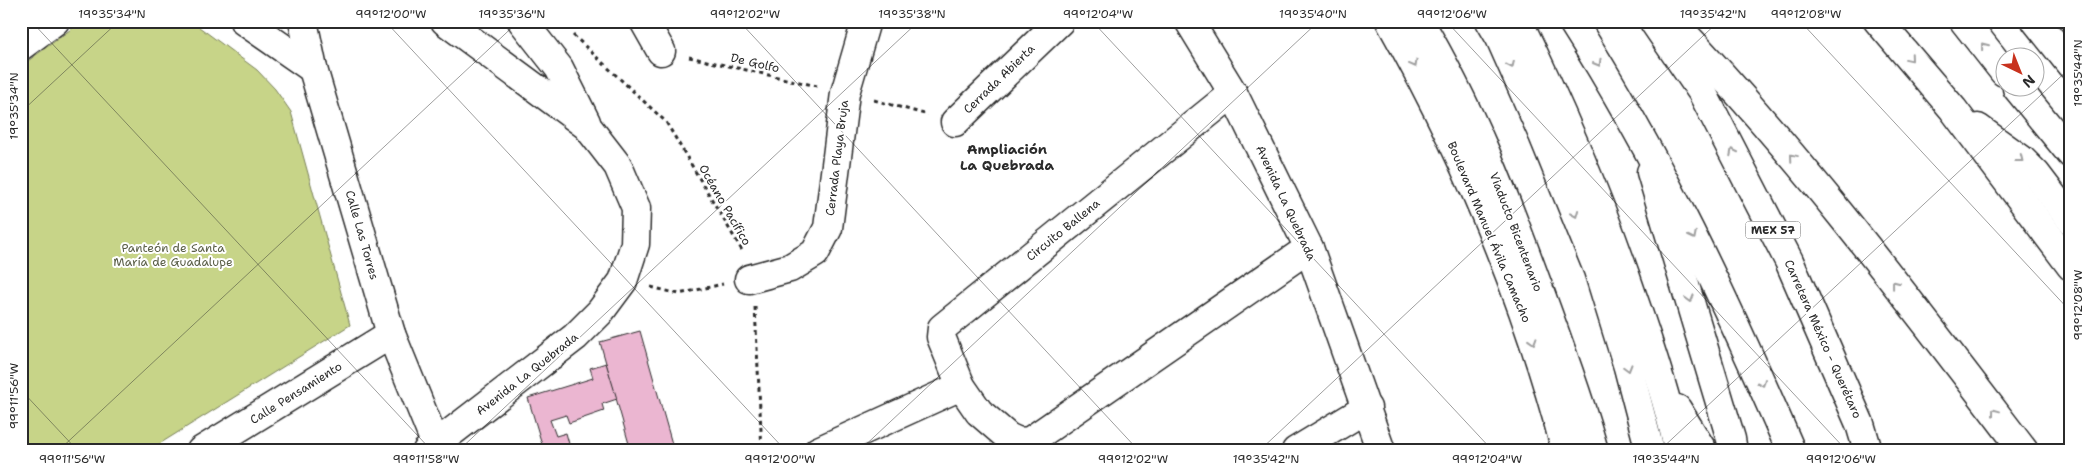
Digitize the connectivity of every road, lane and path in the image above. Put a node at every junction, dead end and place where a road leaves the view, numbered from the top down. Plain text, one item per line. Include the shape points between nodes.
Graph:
1 (55, 21) edge
2 (244, 21) edge
3 (303, 21) edge
4 (445, 21) edge
5 (522, 21) edge
6 (644, 21) edge
7 (866, 21) edge
8 (1060, 21) edge
9 (1188, 21) edge
10 (1390, 21) edge
11 (1419, 21) edge
12 (1490, 21) edge
13 (1518, 21) edge
14 (1572, 21) edge
15 (1654, 21) edge
16 (1672, 21) edge
17 (1878, 21) edge
18 (1964, 21) edge
19 (2036, 21) edge
20 (572, 35) dead end
21 (21, 46) edge
22 (661, 51) joint
23 (1994, 59) edge
24 (2071, 66) edge
25 (313, 69) junction
26 (845, 93) junction
27 (1233, 93) junction
28 (2025, 98) edge
29 (1953, 109) junction
30 (1632, 119) junction
31 (955, 122) joint
32 (588, 126) junction
33 (2071, 154) edge
34 (2071, 220) edge
35 (1309, 248) junction
36 (2071, 266) edge
37 (749, 278) junction
38 (679, 294) dead end
39 (391, 334) junction
40 (1661, 379) junction
41 (960, 386) junction
42 (1366, 408) junction
43 (431, 448) edge
44 (201, 451) edge
45 (762, 451) edge
46 (818, 451) edge
47 (1296, 451) edge
48 (1381, 451) edge
49 (1566, 451) edge
50 (1594, 451) edge
51 (1650, 451) edge
52 (1679, 451) edge
53 (1703, 451) edge
54 (1732, 451) edge
55 (1791, 451) edge
56 (1868, 451) edge
57 (2024, 451) edge

1 - 21 main road
2 - 25 main road
3 - 25 main road, Calle Las Torres
4 - 32 main road, Avenida La Quebrada
5 - 32 main road, Avenida La Quebrada via 559,68
6 - 22 main road
7 - 26 main road, Cerrada Playa Bruja
8 - 31 main road, Cerrada Abierta
9 - 27 main road, Avenida La Quebrada
10 -> 49 main road, Boulevard Manuel Ávila Camacho via 1426,84 1520,300
11 - 50 main road, Viaducto Bicentenario via 1480,140 1515,224
12 -> 51 main road via 1543,135 1598,270
13 - 40 main road via 1580,154
14 -> 30 main road
56 -> 15 main road, Carretera México - Querétaro / MEX 57 via 1860,424 1789,261 1702,92
57 -> 16 main road via 1835,208
17 -> 29 main road
23 -> 18 main road
19 - 24 main road
20 - 37 path, Océano Pacífico via 666,122 743,250
22 - 26 path, De Golfo
25 - 39 main road, Calle Las Torres
26 - 31 path, Cerrada Abierta
26 - 37 main road, Cerrada Playa Bruja via 828,228 824,236 815,253 790,268
27 - 35 main road, Avenida La Quebrada
27 - 41 main road, Circuito Ballena via 942,328 941,337
28 - 33 main road
29 -> 34 main road via 2022,160
29 - 36 main road
30 -> 54 main road via 1659,194
30 -> 55 main road via 1707,265
32 - 43 main road, Avenida La Quebrada via 618,166 636,208 634,244 623,281 575,338
35 - 41 main road, Circuito Ballena via 1030,441 1019,442 1008,437 979,412
35 - 42 main road, Avenida La Quebrada
37 - 38 path
37 - 45 path, Océano Pacífico via 754,301
39 - 43 main road, Calle Las Torres
39 - 44 main road, Calle Pensamiento
40 - 52 main road
40 - 53 main road
41 - 46 main road
42 - 47 main road
42 - 48 main road, Avenida La Quebrada

